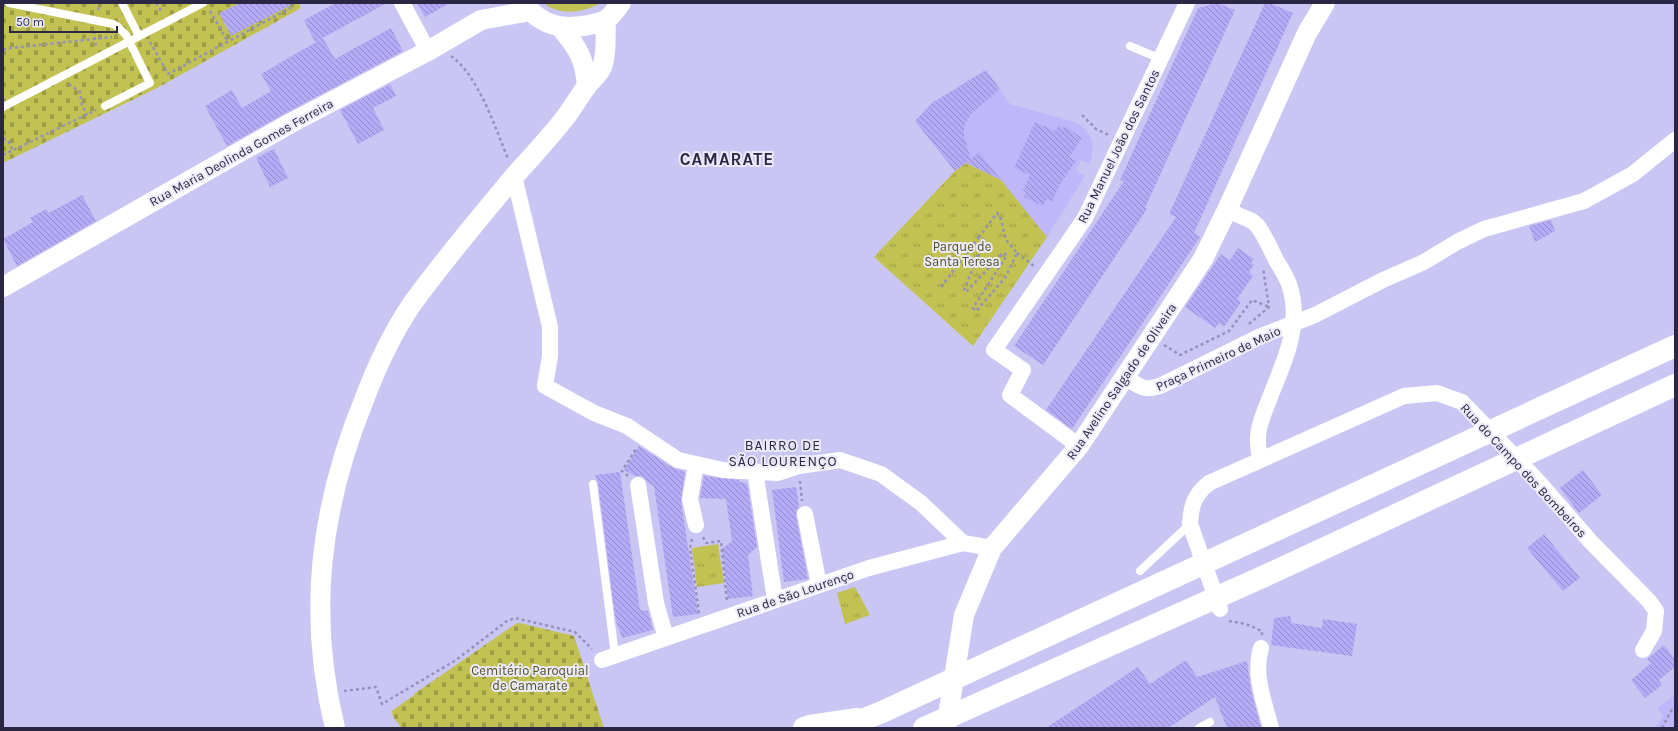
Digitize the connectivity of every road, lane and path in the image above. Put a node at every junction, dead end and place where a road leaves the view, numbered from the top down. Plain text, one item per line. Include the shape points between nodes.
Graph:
1 (9, 3) edge
2 (122, 3) edge
3 (203, 3) edge
4 (290, 3) edge
5 (402, 3) edge
6 (493, 3) edge
7 (622, 3) edge
8 (1187, 3) edge
9 (1325, 3) edge
10 (527, 7) edge
11 (210, 10) dead end
12 (481, 20) junction
13 (606, 20) junction
14 (560, 27) junction
15 (142, 34) junction
16 (127, 38) junction
17 (228, 42) junction
18 (1130, 46) dead end
19 (432, 48) junction
20 (3, 49) edge
21 (1160, 59) junction
22 (63, 76) junction
23 (587, 86) junction
24 (104, 106) joint
25 (3, 107) edge
26 (87, 115) junction
27 (1082, 115) dead end
28 (1096, 129) dead end
29 (3, 138) edge
30 (1675, 140) edge
31 (13, 150) junction
32 (3, 155) edge
33 (514, 176) junction
34 (1227, 210) junction
35 (979, 237) junction
36 (1017, 253) junction
37 (1046, 274) junction
38 (3, 287) edge
39 (941, 287) dead end
40 (1267, 294) dead end
41 (1269, 307) junction
42 (1256, 318) dead end
43 (1294, 323) junction
44 (1152, 336) junction
45 (1675, 346) edge
46 (1125, 377) junction
47 (1675, 385) edge
48 (643, 437) junction
49 (1079, 446) junction
50 (1260, 459) junction
51 (696, 464) junction
52 (798, 466) junction
53 (622, 471) dead end
54 (754, 471) junction
55 (593, 484) dead end
56 (638, 485) dead end
57 (804, 514) joint
58 (1190, 524) junction
59 (696, 525) junction
60 (963, 543) junction
61 (992, 548) junction
62 (1140, 571) dead end
63 (819, 585) junction
64 (775, 600) junction
65 (1220, 609) joint
66 (729, 616) junction
67 (701, 626) junction
68 (666, 638) junction
69 (1261, 648) joint
70 (1643, 650) dead end
71 (608, 657) junction
72 (328, 694) junction
73 (1675, 707) edge
74 (875, 714) junction
75 (1210, 722) dead end
76 (335, 728) edge
77 (804, 728) edge
78 (842, 728) edge
79 (924, 728) edge
80 (946, 728) edge
81 (1199, 728) edge
82 (1271, 728) edge
83 (1662, 728) edge

1 - 16 lane via 113,24
2 - 15 lane
3 - 15 lane
4 - 17 path via 292,7
5 - 19 street
6 - 12 street, Rua Maria Deolinda Gomes Ferreira
7 - 13 street
8 - 21 street, Rua Manuel João dos Santos
9 - 34 street, Rua Avelino Salgado de Oliveira via 1307,33
10 - 12 street, Rua Maria Deolinda Gomes Ferreira
10 - 14 street via 544,21
11 - 17 path
12 - 19 street, Rua Maria Deolinda Gomes Ferreira
13 - 14 street via 578,28
13 - 23 street via 603,65
14 - 23 street via 574,42 583,58
15 - 16 lane
15 - 17 path via 168,74
16 - 20 path
16 - 22 lane
16 - 24 lane via 150,83
18 - 21 lane
19 - 33 path via 457,60 477,86
19 - 38 street, Rua Maria Deolinda Gomes Ferreira via 288,124
21 - 37 street, Rua Manuel João dos Santos via 1085,218
22 - 25 lane
22 - 26 path via 68,84 80,92
23 - 33 street via 563,120
24 - 26 path
26 - 31 path
27 - 28 path
29 - 31 path via 9,142
30 - 43 street via 1633,174 1584,201 1484,229 1315,316
31 - 32 path
33 - 48 street via 550,327 550,356 545,386 594,413 627,426
33 - 72 street via 411,305 377,367 351,432 326,524 322,562 322,640
34 - 43 street, Praça Primeiro de Maio via 1252,221 1262,232 1288,283 1293,299
34 - 44 street, Rua Avelino Salgado de Oliveira via 1203,259
35 - 36 path via 997,213 1006,240
35 - 36 path via 984,240 964,290 966,292 1003,253 1007,255 973,308 976,311 1005,278
35 - 39 path
36 - 37 path
37 - 49 street, Rua Manuel João dos Santos via 994,350 1023,370 1010,395
40 - 41 path
41 - 42 path
41 - 44 path via 1252,300 1229,331 1180,355
43 - 46 street, Praça Primeiro de Maio via 1261,336 1154,388 1141,388
43 - 50 street via 1286,359 1258,426 1257,446
44 - 46 street, Rua Avelino Salgado de Oliveira
45 - 74 highway
46 - 49 street, Rua Avelino Salgado de Oliveira
47 - 79 highway via 1269,574
48 - 51 street via 678,460
48 - 53 path
49 - 61 street, Rua Avelino Salgado de Oliveira
50 - 58 street, Rua do Campo dos Bombeiros via 1209,483 1200,490 1190,509
50 - 70 street, Rua do Campo dos Bombeiros via 1404,396 1437,393 1462,402 1649,601 1656,611 1654,631
51 - 54 street via 723,470
51 - 59 street via 690,499
52 - 54 street via 778,473
52 - 57 path
52 - 60 street via 840,460 881,474 921,503
54 - 64 street
55 - 71 lane
56 - 68 street via 656,603
57 - 63 street
58 - 62 lane
58 - 65 street
59 - 66 path via 706,543 721,540
59 - 67 path via 690,548
60 - 61 street, Rua de São Lourenço
60 - 63 street, Rua de São Lourenço via 869,568
61 - 80 street, Rua Avelino Salgado de Oliveira via 964,615
63 - 64 street, Rua de São Lourenço
64 - 66 street, Rua de São Lourenço
65 - 69 path via 1226,620 1246,624 1262,631
66 - 67 street, Rua de São Lourenço
67 - 68 street, Rua de São Lourenço
68 - 71 street, Rua de São Lourenço
69 - 82 street via 1258,679
71 - 72 path via 575,632 515,618 507,621 456,660 382,704 376,687
72 - 76 street
73 - 83 path
74 - 77 highway
74 - 78 highway
75 - 81 lane

